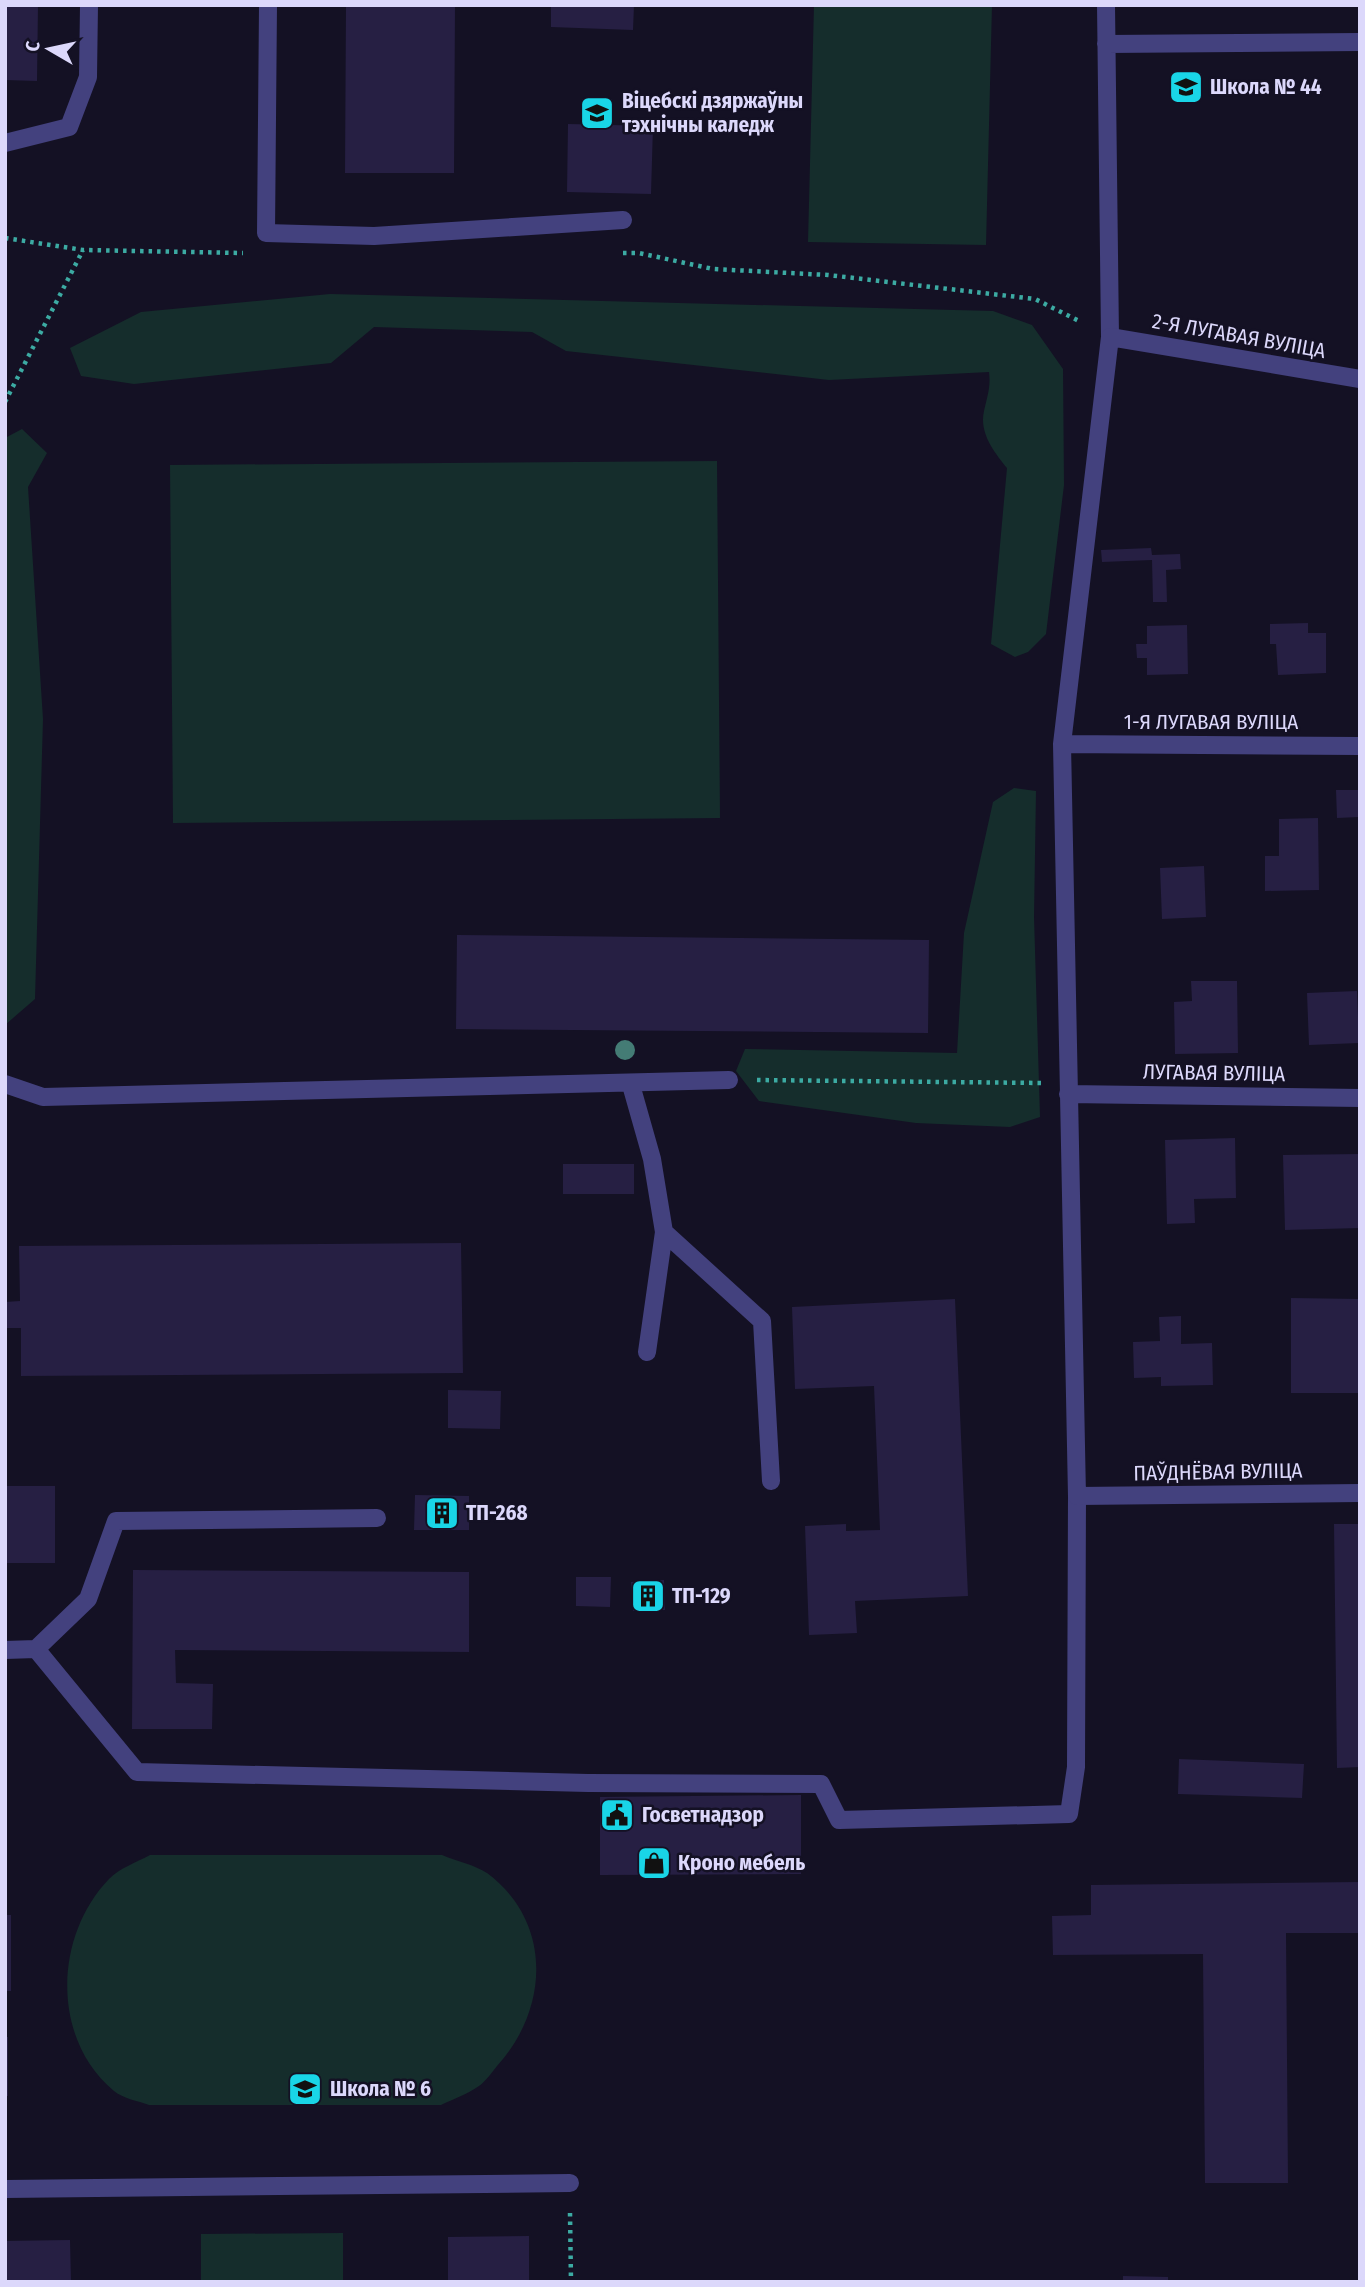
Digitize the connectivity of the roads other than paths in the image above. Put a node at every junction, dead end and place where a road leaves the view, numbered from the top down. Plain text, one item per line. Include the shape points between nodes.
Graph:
1 (89, 5) edge
2 (268, 5) edge
3 (1106, 5) edge
4 (1360, 41) edge
5 (1106, 44) junction
6 (5, 143) edge
7 (623, 220) dead end
8 (1110, 337) junction
9 (1360, 379) edge
10 (1062, 744) junction
11 (1360, 746) edge
12 (729, 1080) road end
13 (5, 1084) edge
14 (631, 1085) junction
15 (1067, 1087) junction
16 (1360, 1098) edge
17 (664, 1231) junction
18 (647, 1352) dead end
19 (771, 1481) dead end
20 (1360, 1493) edge
21 (1077, 1496) junction
22 (377, 1518) dead end
23 (36, 1649) junction
24 (5, 1650) edge
25 (570, 2183) road end
26 (5, 2189) edge

1 - 6 street via 88,77 69,127
2 - 7 street via 266,233 374,236
3 - 5 street
4 - 5 street
5 - 8 street
8 - 9 street, 2-Я ЛУГАВАЯ ВУЛІЦА
8 - 10 street
10 - 11 street, 1-Я ЛУГАВАЯ ВУЛІЦА
10 - 15 street
12 - 14 street
13 - 14 street via 43,1097
14 - 17 street via 652,1159
15 - 16 street, ЛУГАВАЯ ВУЛІЦА
15 - 21 street
17 - 18 street
17 - 19 street via 762,1321
20 - 21 street, ПАЎДНЁВАЯ ВУЛІЦА
21 - 23 street via 1076,1767 1069,1814 839,1820 821,1784 137,1772
22 - 23 street via 116,1521 88,1599
23 - 24 street
25 - 26 street

